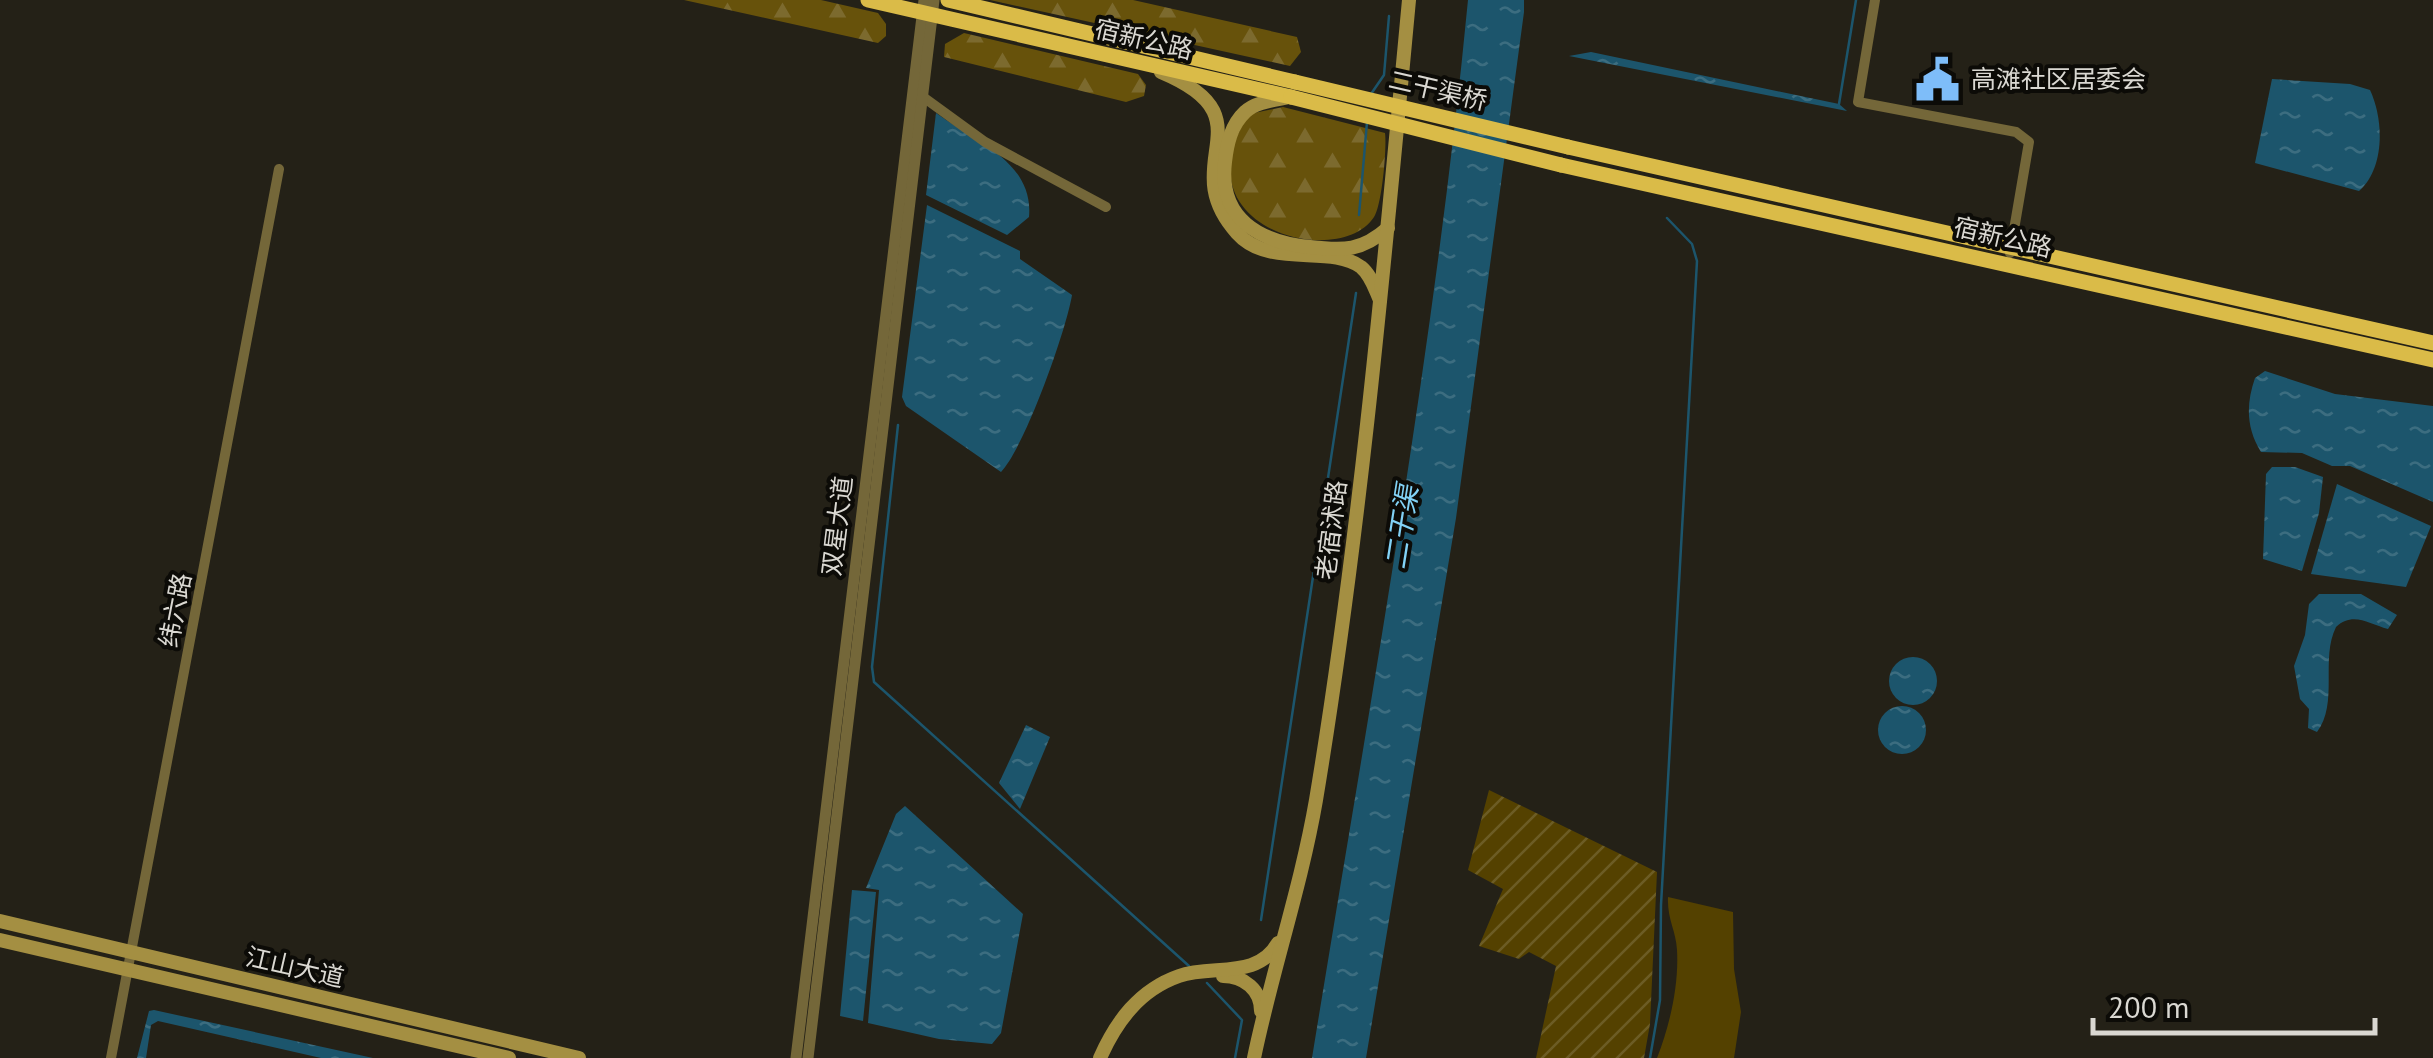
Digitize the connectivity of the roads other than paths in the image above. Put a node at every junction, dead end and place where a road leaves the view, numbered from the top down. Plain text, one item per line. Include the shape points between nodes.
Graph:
1 (868, 0) edge
2 (948, 0) edge
3 (1408, 0) edge
4 (1875, 0) edge
5 (927, 6) edge
6 (1142, 64) junction
7 (916, 92) junction
8 (1292, 92) junction
9 (1568, 147) joint
10 (1561, 165) joint
11 (279, 170) dead end
12 (1106, 208) dead end
13 (1388, 228) junction
14 (2009, 256) junction
15 (1381, 302) junction
16 (2433, 343) edge
17 (2433, 360) edge
18 (1290, 915) junction
19 (0, 921) edge
20 (0, 940) edge
21 (131, 950) junction
22 (1277, 958) junction
23 (128, 970) junction
24 (1232, 976) junction
25 (1260, 1026) junction
26 (111, 1058) edge
27 (510, 1058) edge
28 (579, 1058) edge
29 (796, 1058) edge
30 (808, 1058) edge
31 (1100, 1058) edge
32 (1108, 1058) edge
33 (1254, 1058) edge

1 - 5 highway, 宿新公路
2 - 8 highway, 宿新公路
3 - 13 main road, 老宿沭路
4 - 14 street via 1858,102 2016,132 2029,142
5 - 6 highway, 宿新公路
5 - 7 street, 双星大道
6 - 8 highway, 宿新公路
6 - 15 main road via 1194,86 1212,104 1218,135 1214,193 1242,238 1293,256 1350,262 1362,268
7 - 12 street via 985,142
7 - 29 street, 双星大道
7 - 30 street, 双星大道
8 - 9 highway, 二干渠桥, bridge
8 - 10 highway, 二干渠桥, bridge
8 - 13 main road via 1252,107 1233,128 1223,177 1240,221 1280,244 1345,251 1362,248
9 - 14 highway, 宿新公路
10 - 14 highway, 宿新公路
11 - 21 street, 纬六路
13 - 15 main road, 老宿沭路
14 - 16 highway, 宿新公路
14 - 17 highway, 宿新公路
15 - 18 main road, 老宿沭路 via 1316,800
18 - 22 main road, 老宿沭路
18 - 31 main road via 1264,960 1176,976 1134,1002
19 - 21 main road, 江山大道
20 - 23 main road, 江山大道
21 - 23 street, 纬六路
21 - 28 main road, 江山大道
22 - 24 main road
22 - 25 main road, 老宿沭路
23 - 26 street, 纬六路
23 - 27 main road, 江山大道
24 - 25 main road via 1246,981 1261,1000
24 - 32 main road via 1187,981 1158,995 1126,1025
25 - 33 main road, 老宿沭路

